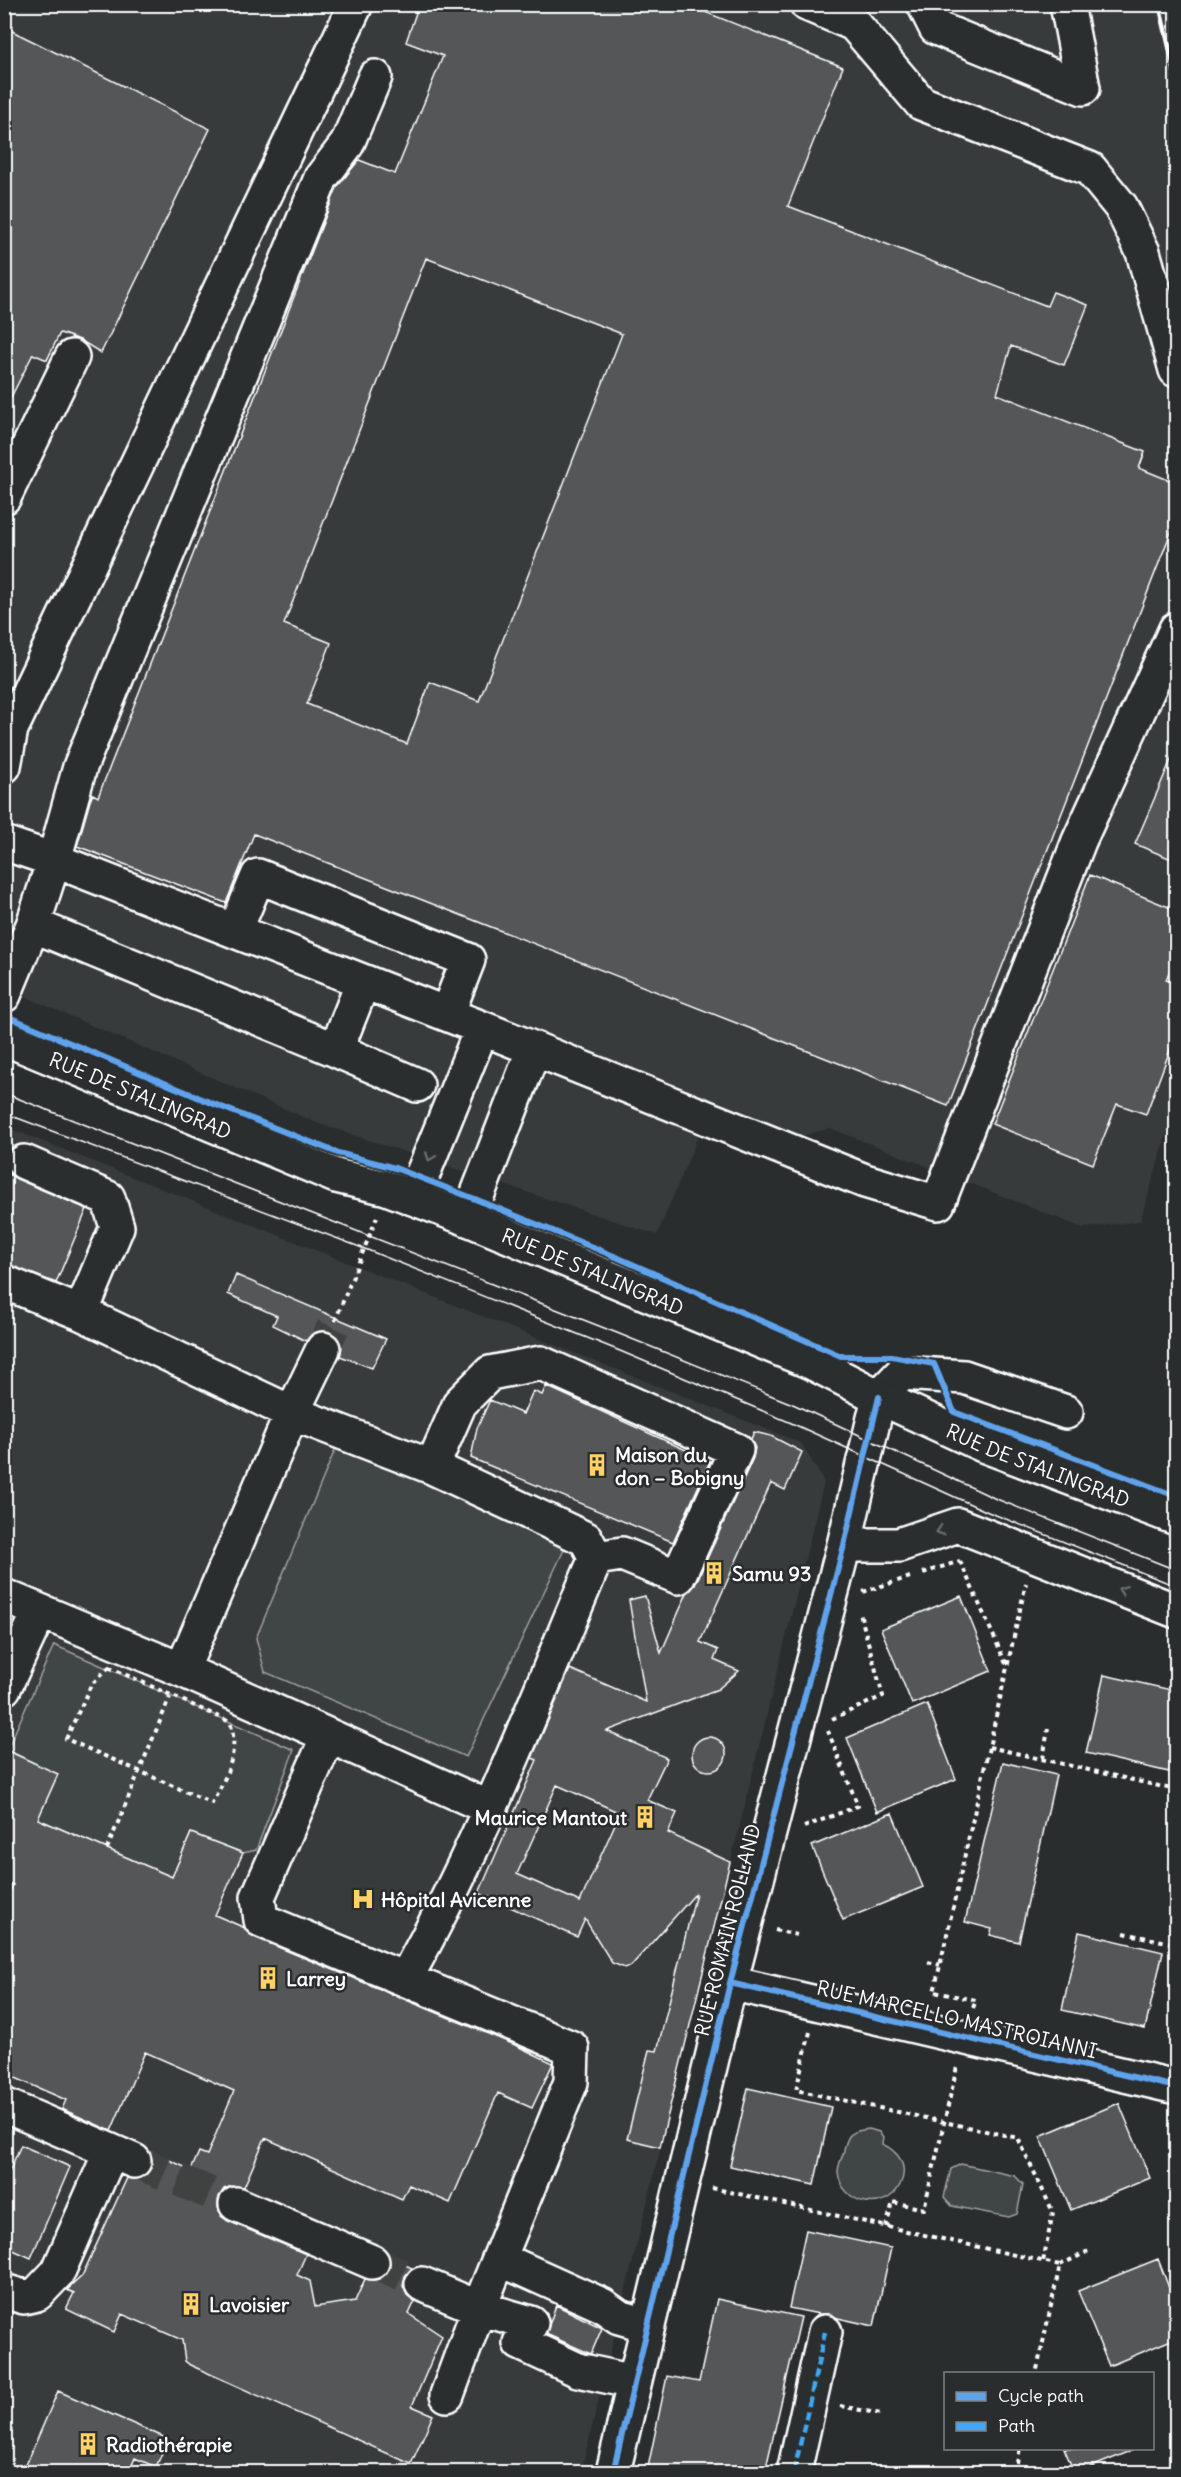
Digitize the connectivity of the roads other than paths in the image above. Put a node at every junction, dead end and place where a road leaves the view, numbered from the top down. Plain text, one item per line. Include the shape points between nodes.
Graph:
1 (356, 4) edge
2 (807, 4) edge
3 (924, 4) edge
4 (1064, 6) edge
5 (375, 77) dead end
6 (72, 357) dead end
7 (1176, 370) edge
8 (4, 497) edge
9 (1176, 629) edge
10 (4, 766) edge
11 (4, 843) edge
12 (54, 860) junction
13 (33, 926) junction
14 (235, 931) junction
15 (363, 982) junction
16 (4, 995) edge
17 (447, 1014) junction
18 (482, 1028) junction
19 (4, 1038) edge
20 (534, 1049) junction
21 (336, 1050) junction
22 (417, 1085) dead end
23 (24, 1162) dead end
24 (400, 1193) junction
25 (468, 1219) junction
26 (4, 1282) edge
27 (81, 1313) junction
28 (328, 1338) tunnel mouth
29 (879, 1397) junction
30 (292, 1413) junction
31 (1066, 1413) dead end
32 (432, 1467) junction
33 (1176, 1518) edge
34 (855, 1545) junction
35 (596, 1558) junction
36 (4, 1596) edge
37 (40, 1611) junction
38 (1176, 1611) edge
39 (177, 1683) junction
40 (4, 1688) edge
41 (328, 1736) junction
42 (490, 1808) junction
43 (405, 1979) junction
44 (730, 1983) junction
45 (1176, 2087) edge
46 (4, 2105) edge
47 (237, 2204) tunnel mouth
48 (500, 2259) junction
49 (372, 2262) tunnel mouth
50 (422, 2284) tunnel mouth
51 (4, 2291) edge
52 (479, 2308) junction
53 (647, 2325) junction
54 (825, 2332) dead end
55 (634, 2382) junction
56 (447, 2395) dead end
57 (613, 2472) edge
58 (794, 2472) edge

1 - 10 street via 11,729
2 - 7 street via 854,24 921,103 1090,169 1121,207 1143,252
3 - 4 street via 936,28 1083,88
5 - 12 street via 347,144 321,178 80,767
6 - 8 street
9 - 20 street via 1079,841 938,1203 865,1181
11 - 12 street
12 - 13 street
12 - 14 street
13 - 16 street
13 - 21 street
14 - 15 street
14 - 17 street via 258,876 468,960
15 - 17 street
15 - 21 street
17 - 18 street
18 - 20 street
18 -> 24 street via 446,1116
19 - 24 street, RUE DE STALINGRAD via 336,1176
20 - 25 street
21 - 22 street
23 - 27 street via 108,1198 117,1227
24 - 25 street, RUE DE STALINGRAD
25 - 29 street, RUE DE STALINGRAD via 813,1363
26 - 27 street
27 - 30 street
28 - 30 street
29 - 31 street via 902,1373 964,1377
29 - 33 street, RUE DE STALINGRAD via 983,1445
29 - 34 street, RUE ROMAIN ROLLAND
30 - 32 street
30 - 39 street
32 - 35 street via 586,1539
32 - 35 street via 460,1403 490,1373 541,1364 736,1450 678,1577 622,1554
38 -> 34 street via 958,1525 899,1545
34 - 44 street, RUE ROMAIN ROLLAND via 767,1841
35 - 42 street
36 - 37 street
37 - 39 street
37 - 40 street
39 - 41 street
41 - 42 street
41 - 43 street via 258,1897 261,1920
42 - 43 street via 430,1936
43 - 48 street via 572,2048 571,2082
44 - 45 street, RUE MARCELLO MASTROIANNI
44 - 53 street, RUE ROMAIN ROLLAND
46 - 51 street via 123,2156 58,2272 38,2294 24,2297
47 - 49 street
48 - 52 street
48 - 53 street via 602,2305 619,2317
50 - 52 street
52 - 55 street via 531,2323 520,2343 578,2370
52 - 56 street
53 - 55 street, RUE ROMAIN ROLLAND
54 - 58 street
55 - 57 street, RUE ROMAIN ROLLAND

